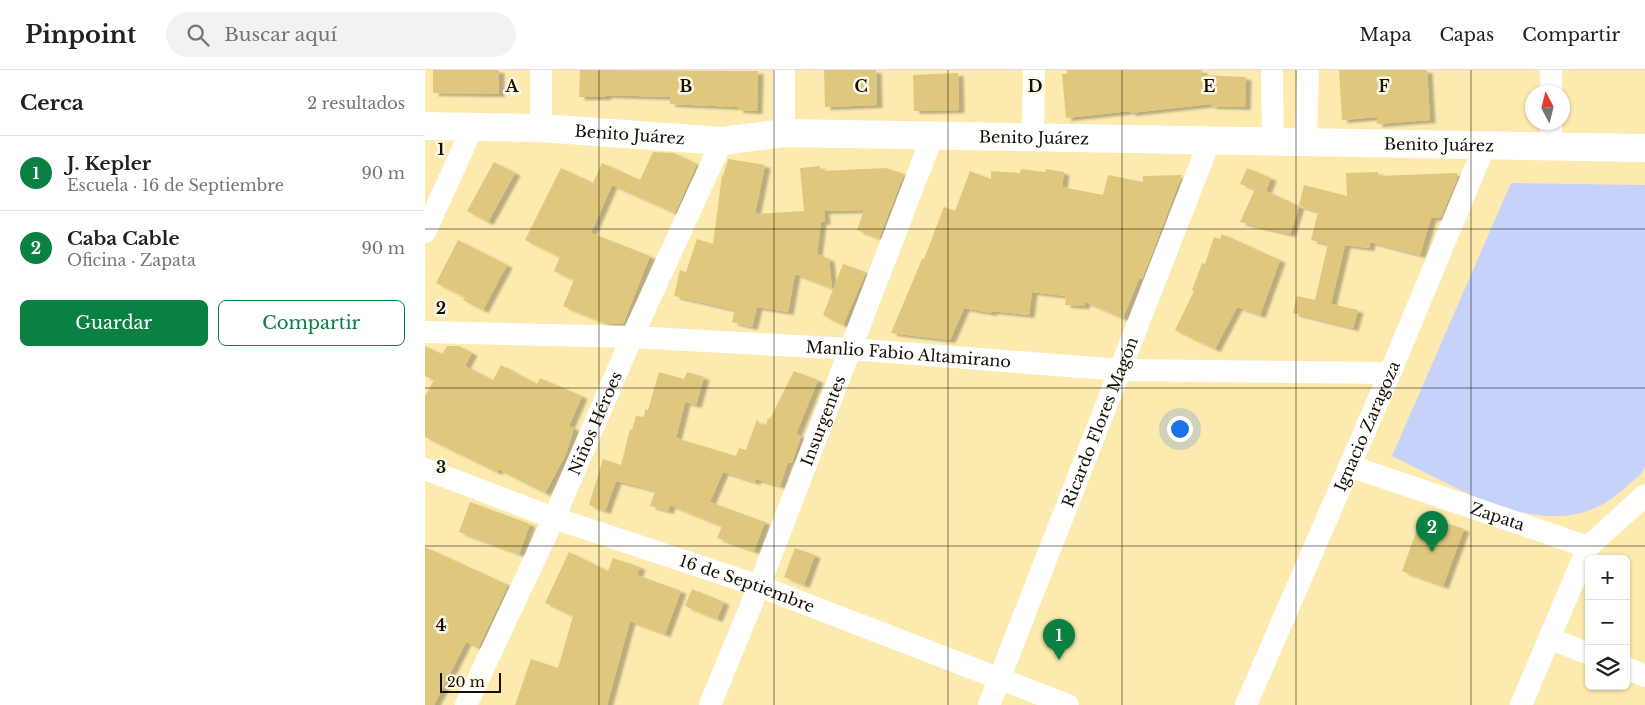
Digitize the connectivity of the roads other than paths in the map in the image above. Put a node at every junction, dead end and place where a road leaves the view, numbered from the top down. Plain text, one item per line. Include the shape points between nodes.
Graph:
1 (541, 70) edge
2 (784, 70) edge
3 (1034, 70) edge
4 (1272, 70) edge
5 (1308, 70) edge
6 (1551, 70) edge
7 (1551, 85) edge
8 (425, 126) edge
9 (473, 127) junction
10 (541, 128) junction
11 (784, 133) junction
12 (1551, 134) edge
13 (933, 135) junction
14 (1033, 137) junction
15 (1210, 140) junction
16 (722, 141) junction
17 (1273, 141) junction
18 (1306, 142) junction
19 (1485, 145) junction
20 (1645, 148) edge
21 (425, 232) edge
22 (425, 332) edge
23 (632, 337) junction
24 (851, 349) junction
25 (1120, 370) junction
26 (1390, 373) junction
27 (1350, 466) junction
28 (425, 469) edge
29 (1645, 495) edge
30 (555, 518) junction
31 (1588, 547) junction
32 (759, 586) junction
33 (1549, 638) junction
34 (1585, 652) edge
35 (1630, 670) edge
36 (1645, 676) edge
37 (999, 679) junction
38 (466, 705) edge
39 (711, 705) edge
40 (989, 705) edge
41 (1069, 705) edge
42 (1246, 705) edge
43 (1521, 705) edge

1 - 10 street
2 - 11 street
3 - 14 street
4 - 17 street
5 - 18 street
6 - 7 street
8 - 9 street, Benito Juárez
9 - 10 street, Benito Juárez
9 - 21 street
10 - 16 street, Benito Juárez
11 - 13 street, Benito Juárez
11 - 16 street, Benito Juárez
12 - 19 street, Benito Juárez
12 - 20 street, Benito Juárez
13 - 14 street, Benito Juárez
13 - 24 street, Insurgentes
14 - 15 street, Benito Juárez
15 - 17 street, Benito Juárez
15 - 25 street, Ricardo Flores Magón
16 - 23 street, Niños Héroes
17 - 18 street, Benito Juárez
18 - 19 street, Benito Juárez
19 - 26 street, Ignacio Zaragoza
22 - 23 street, Manlio Fabio Altamirano
23 - 24 street, Manlio Fabio Altamirano
23 - 30 street, Niños Héroes
24 - 25 street, Manlio Fabio Altamirano
24 - 32 street, Insurgentes
25 - 26 street, Manlio Fabio Altamirano
25 - 37 street, Ricardo Flores Magón
26 - 27 street, Ignacio Zaragoza
27 - 31 street, Zapata
27 - 42 street, Ignacio Zaragoza
28 - 30 street, 16 de Septiembre
29 - 31 street
30 - 32 street, 16 de Septiembre
30 - 38 street, Niños Héroes
31 - 33 street
32 - 37 street, 16 de Septiembre
32 - 39 street, Insurgentes
33 - 34 street
33 - 43 street
35 - 36 street
37 - 40 street, Ricardo Flores Magón
37 - 41 street, 16 de Septiembre

